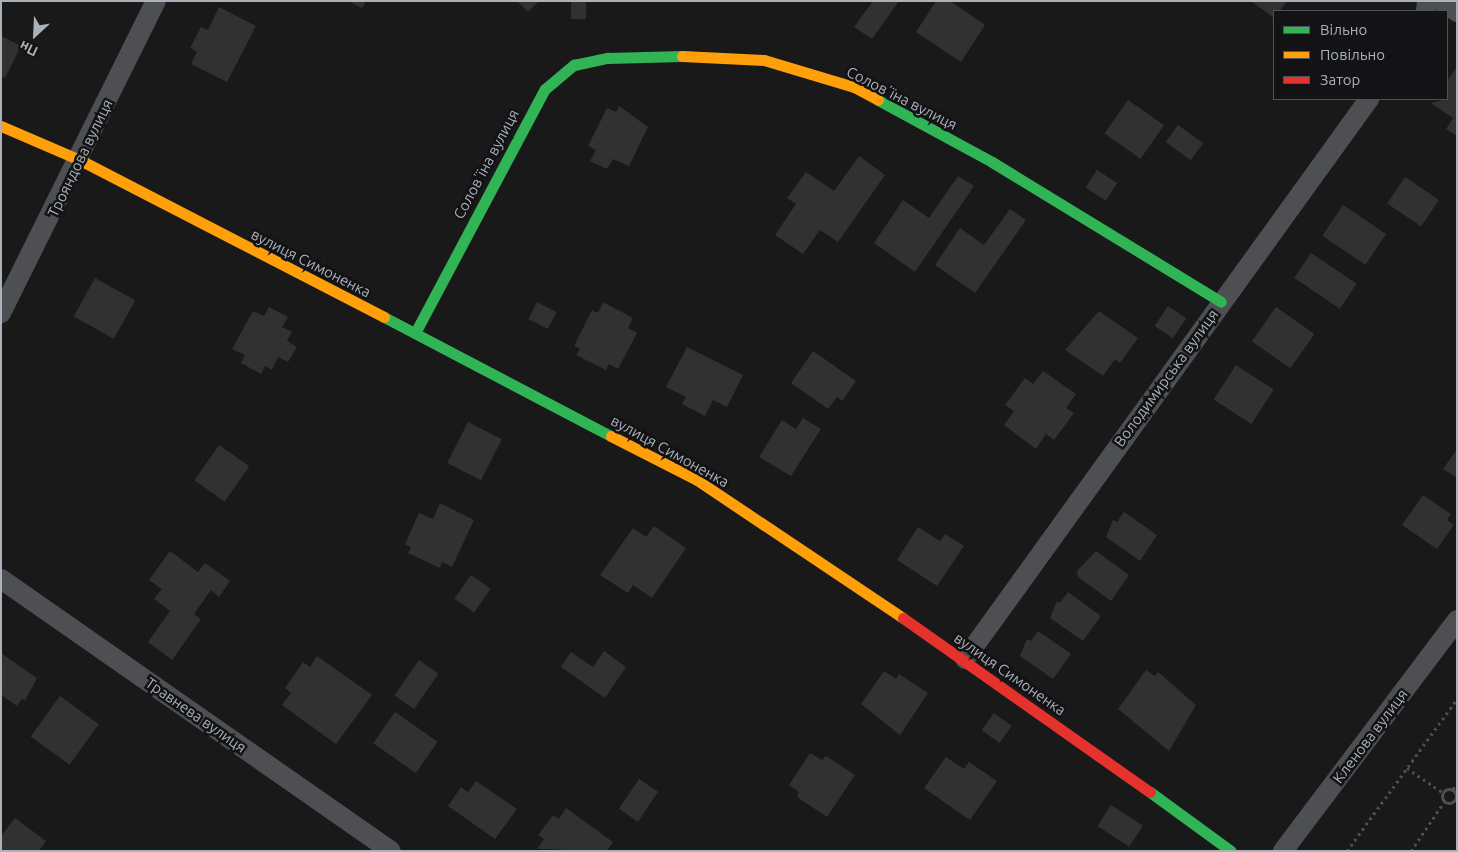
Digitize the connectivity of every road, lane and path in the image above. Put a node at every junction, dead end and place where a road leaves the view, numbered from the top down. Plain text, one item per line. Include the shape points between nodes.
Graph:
1 (156, 1) edge
2 (1442, 1) edge
3 (1457, 12) edge
4 (1368, 100) edge
5 (1, 126) edge
6 (80, 160) junction
7 (1221, 302) junction
8 (1, 313) edge
9 (415, 333) junction
10 (1, 579) edge
11 (1457, 620) edge
12 (966, 659) junction
13 (1457, 699) edge
14 (1407, 768) junction
15 (1457, 784) edge
16 (1453, 790) junction
17 (1442, 792) junction
18 (1456, 801) edge
19 (1444, 802) junction
20 (390, 851) edge
21 (1231, 851) edge
22 (1283, 851) edge
23 (1347, 851) edge
24 (1410, 851) edge

1 - 6 street, Трояндова вулиця
2 - 3 street
4 - 7 street, Володимирська вулиця
5 - 6 street, вулиця Симоненка
6 - 8 street, Трояндова вулиця
6 - 9 street, вулиця Симоненка
7 - 9 street, Соловʼїна вулиця via 992,162 854,87 764,60 700,54 617,57 574,64 545,89
7 - 12 street, Володимирська вулиця
9 - 12 street, вулиця Симоненка via 697,480
10 - 20 street, Травнева вулиця
11 - 22 street, Кленова вулиця
12 - 21 street, вулиця Симоненка
13 - 14 path
14 - 17 path
14 - 23 path
15 - 16 path
16 - 17 path
16 - 18 path
17 - 19 path
18 - 19 path
19 - 24 path

